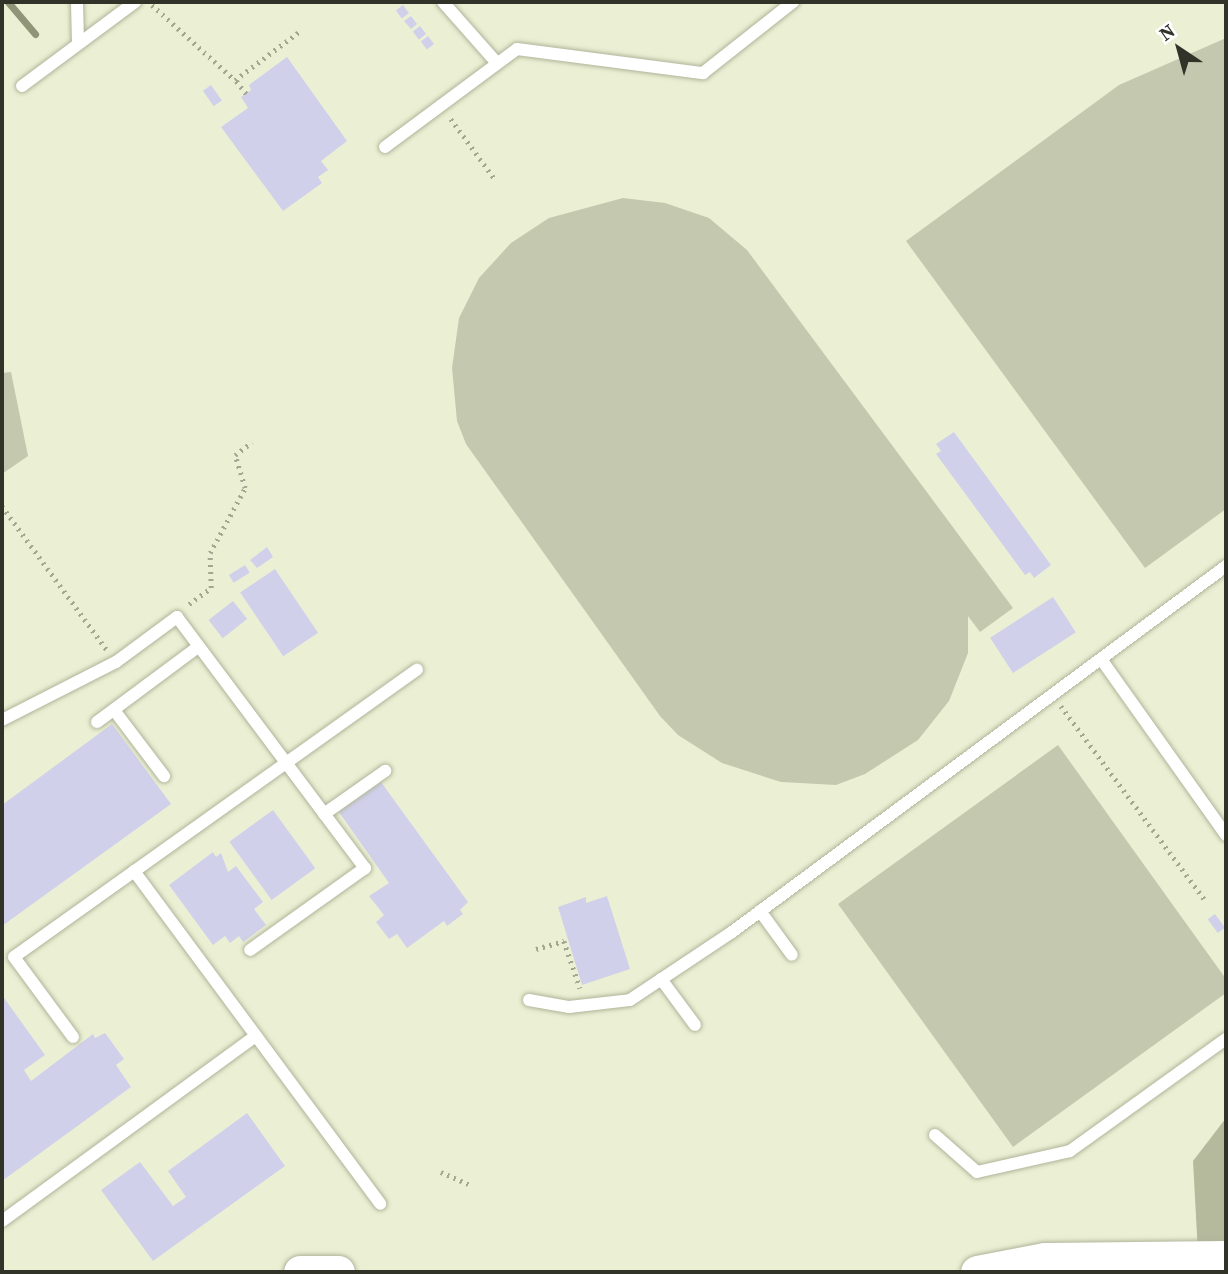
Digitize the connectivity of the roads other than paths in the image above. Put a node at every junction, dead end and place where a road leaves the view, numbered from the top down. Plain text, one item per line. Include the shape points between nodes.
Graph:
1 (77, 2) edge
2 (135, 2) edge
3 (443, 2) edge
4 (793, 2) edge
5 (78, 43) junction
6 (497, 63) junction
7 (22, 86) dead end
8 (385, 148) dead end
9 (1226, 566) edge
10 (198, 648) junction
11 (1101, 659) junction
12 (417, 670) dead end
13 (114, 710) junction
14 (2, 720) edge
15 (97, 722) dead end
16 (285, 761) junction
17 (385, 771) dead end
18 (164, 776) dead end
19 (324, 814) junction
20 (1226, 835) edge
21 (134, 871) junction
22 (760, 911) junction
23 (250, 950) dead end
24 (792, 955) dead end
25 (661, 979) junction
26 (529, 1000) dead end
27 (695, 1025) dead end
28 (256, 1036) junction
29 (73, 1037) dead end
30 (1226, 1039) edge
31 (934, 1135) dead end
32 (380, 1204) dead end
33 (2, 1221) edge
34 (1226, 1257) edge
35 (300, 1272) edge
36 (338, 1272) edge
37 (977, 1272) edge

1 - 5 lane
2 - 5 lane
3 - 6 lane
4 - 6 lane via 703,73 517,49
5 - 7 lane
6 - 8 lane
9 - 11 lane
10 - 13 lane
10 - 14 lane via 177,617 116,662
10 - 16 lane
11 - 20 lane
11 - 22 lane
12 - 16 lane
13 - 15 lane
13 - 18 lane
16 - 19 lane
16 - 21 lane
17 - 19 lane
19 - 23 lane via 365,869
21 - 28 lane
21 - 29 lane via 14,957
22 - 24 lane
22 - 25 lane
25 - 26 lane via 631,1000 585,1006
25 - 27 lane
28 - 32 lane
28 - 33 lane
30 - 31 lane via 1070,1151 977,1172
34 - 37 street via 1045,1259
35 - 36 street

